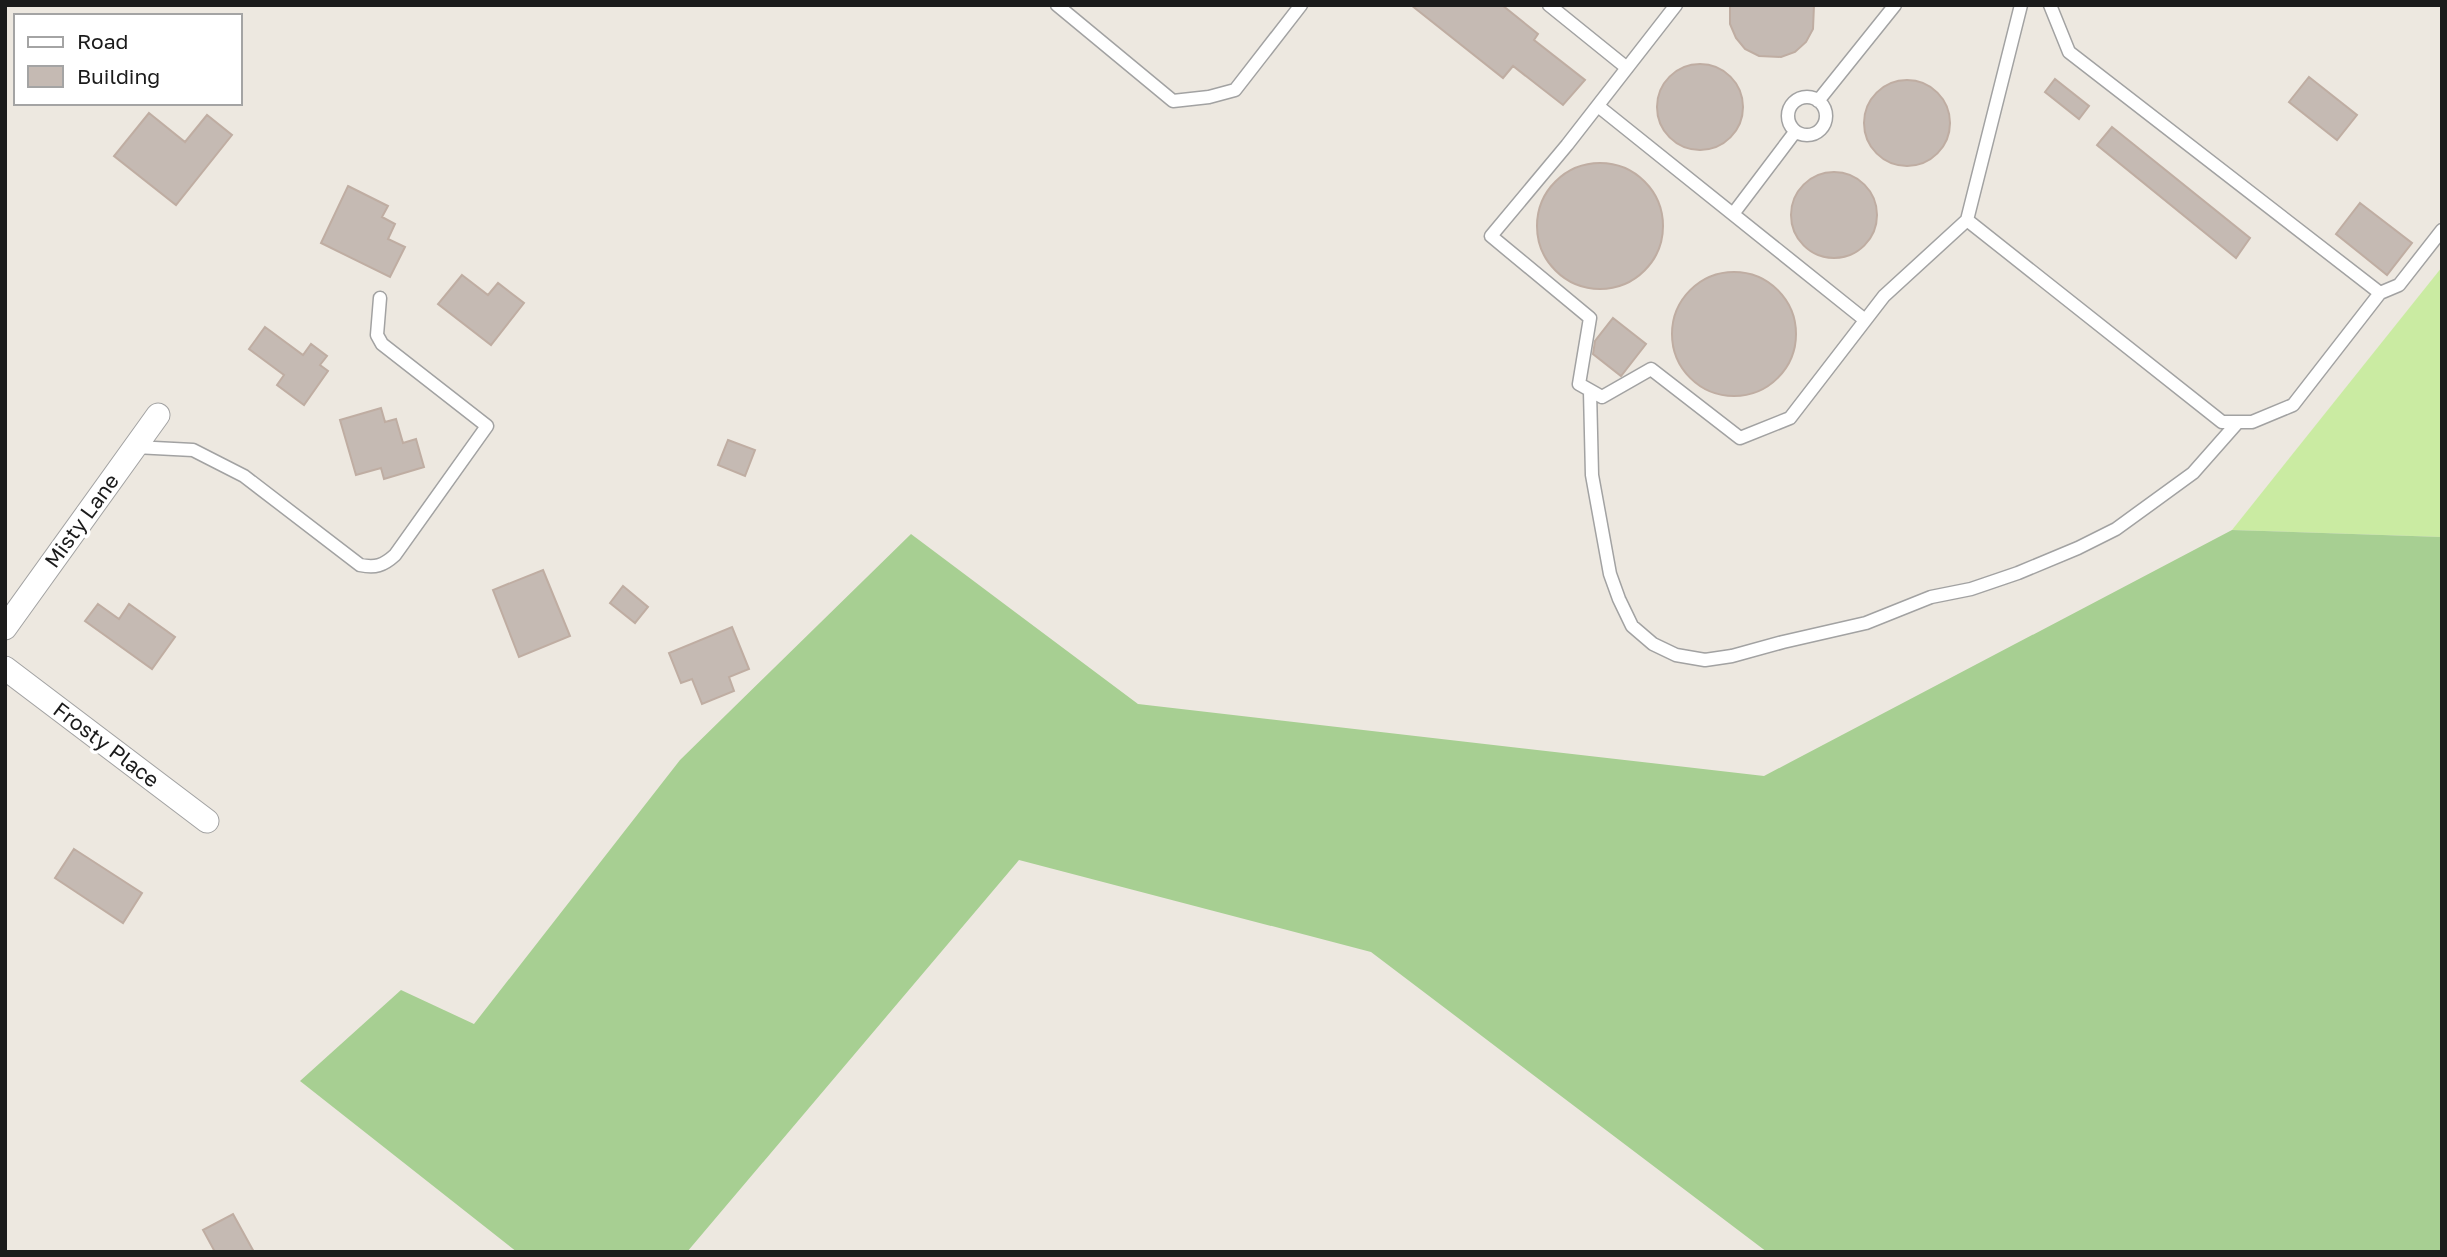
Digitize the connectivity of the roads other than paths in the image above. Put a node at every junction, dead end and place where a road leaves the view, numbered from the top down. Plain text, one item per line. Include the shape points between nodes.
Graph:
1 (1057, 5) edge
2 (1301, 5) edge
3 (1549, 5) edge
4 (1676, 5) edge
5 (1895, 5) edge
6 (2021, 5) edge
7 (2050, 5) edge
8 (1628, 68) junction
9 (1818, 101) junction
10 (1598, 106) junction
11 (1795, 132) junction
12 (1732, 214) junction
13 (1968, 220) junction
14 (2442, 230) edge
15 (2380, 293) junction
16 (380, 298) dead end
17 (1865, 320) junction
18 (1590, 391) junction
19 (158, 415) dead end
20 (2238, 422) junction
21 (135, 447) junction
22 (5, 628) edge
23 (5, 668) edge
24 (207, 821) dead end

1 - 2 lane via 1173,102 1235,90
3 - 8 lane
4 - 8 lane
5 - 9 lane
6 - 13 lane
7 - 15 lane via 2069,52
8 - 10 lane
9 - 11 lane via 1804,97 1791,105 1788,119
9 - 11 lane via 1826,114 1822,128 1810,135
10 - 12 lane
10 - 18 lane via 1491,236 1590,318 1579,384
11 - 12 lane
12 - 17 lane
13 - 17 lane via 1884,296
13 - 20 lane via 2222,422
14 - 15 lane via 2399,285
15 - 20 lane via 2293,405 2252,422
16 - 21 lane via 377,335 383,344 488,426 385,564 360,565 244,476 193,450
17 - 18 lane via 1790,418 1740,438 1650,369 1602,397
18 - 20 lane via 1592,475 1619,599 1632,626 1653,644 1676,655 1705,660 1866,623 1931,597 2018,573 2078,548 2116,529 2193,473
19 - 21 street, Misty Lane
21 - 22 street, Misty Lane
23 - 24 street, Frosty Place

